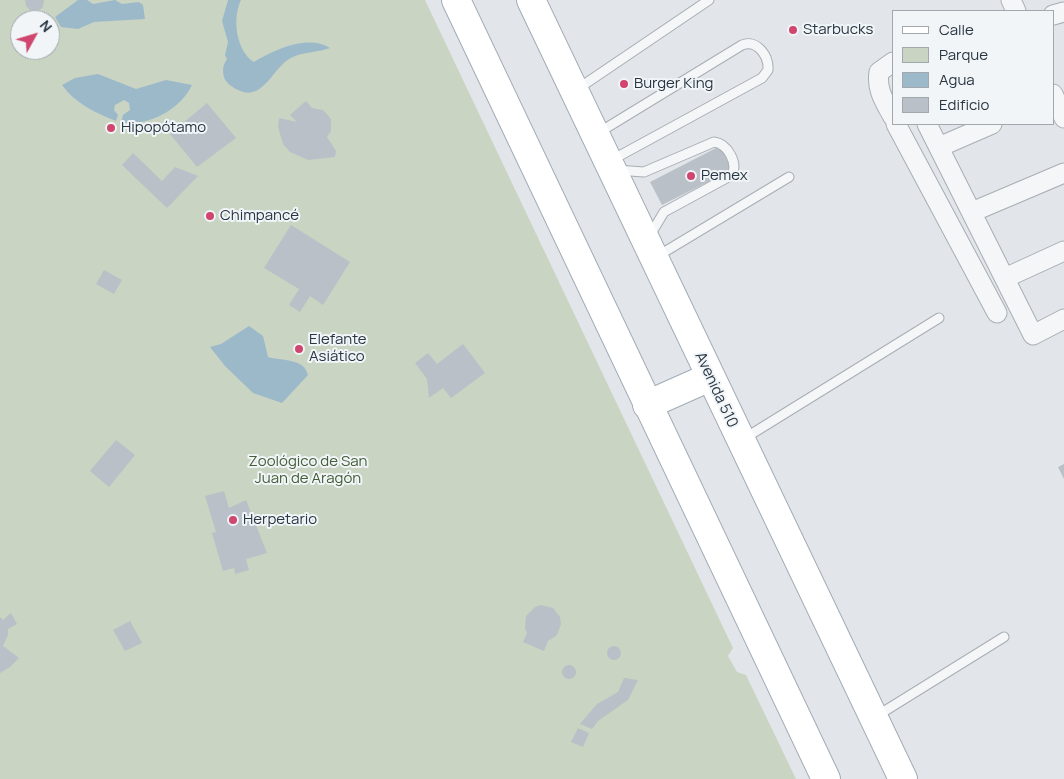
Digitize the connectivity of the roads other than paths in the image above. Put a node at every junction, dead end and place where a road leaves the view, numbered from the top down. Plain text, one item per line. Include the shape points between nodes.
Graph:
1 (456, 0) edge
2 (532, 0) edge
3 (709, 0) edge
4 (892, 63) edge
5 (574, 91) junction
6 (1054, 98) edge
7 (892, 115) edge
8 (1064, 118) edge
9 (897, 125) edge
10 (928, 125) edge
11 (990, 125) edge
12 (595, 135) junction
13 (939, 147) junction
14 (609, 166) junction
15 (1064, 172) edge
16 (789, 177) dead end
17 (972, 212) junction
18 (650, 250) junction
19 (1064, 252) edge
20 (1005, 278) junction
21 (997, 312) dead end
22 (938, 318) dead end
23 (1064, 319) edge
24 (710, 377) junction
25 (647, 405) junction
26 (740, 441) junction
27 (1004, 637) dead end
28 (875, 717) junction
29 (826, 779) edge
30 (903, 779) edge

1 - 25 main road
2 - 5 main road, Avenida 510
3 - 5 lane
4 - 7 street via 878,72 877,82
5 - 12 main road, Avenida 510
6 - 8 street
9 - 21 street
10 - 13 street
11 - 13 street
12 - 14 main road, Avenida 510
12 - 14 lane via 742,44 757,45 767,60 768,70 762,78
13 - 17 street
14 - 18 main road, Avenida 510
14 - 18 lane via 644,172 714,142 724,146 733,160 732,175 664,212
15 - 17 street
16 - 18 lane
17 - 20 street
18 - 24 main road, Avenida 510
19 - 20 street
20 - 23 street via 1033,335
22 - 26 lane
24 - 25 main road
24 - 26 main road, Avenida 510
25 - 29 main road
26 - 28 main road, Avenida 510
27 - 28 lane
28 - 30 main road, Avenida 510

